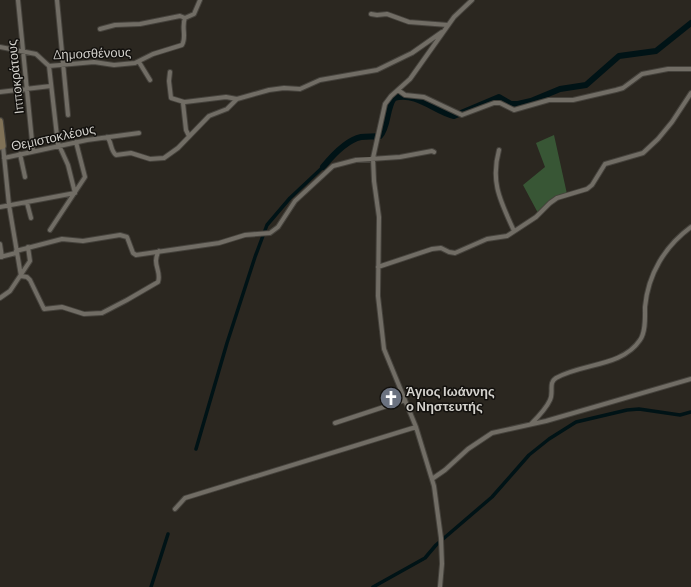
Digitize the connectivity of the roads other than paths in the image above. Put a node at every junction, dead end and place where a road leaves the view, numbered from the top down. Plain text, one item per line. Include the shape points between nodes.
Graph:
1 (18, 0) edge
2 (57, 0) edge
3 (200, 0) edge
4 (472, 0) edge
5 (371, 14) dead end
6 (185, 18) junction
7 (448, 25) junction
8 (100, 29) dead end
9 (443, 32) junction
10 (0, 47) edge
11 (23, 51) junction
12 (139, 62) junction
13 (63, 65) junction
14 (49, 66) junction
15 (691, 69) edge
16 (170, 72) dead end
17 (150, 80) dead end
18 (51, 86) junction
19 (26, 89) junction
20 (398, 90) junction
21 (0, 92) edge
22 (691, 93) edge
23 (237, 99) junction
24 (184, 102) junction
25 (68, 115) dead end
26 (0, 120) edge
27 (140, 133) dead end
28 (189, 136) junction
29 (107, 137) junction
30 (76, 142) junction
31 (59, 145) junction
32 (1, 146) edge
33 (499, 150) dead end
34 (33, 151) junction
35 (434, 152) dead end
36 (20, 154) junction
37 (3, 158) edge
38 (373, 158) junction
39 (25, 177) dead end
40 (75, 193) junction
41 (27, 203) junction
42 (9, 205) junction
43 (0, 207) edge
44 (31, 218) dead end
45 (691, 228) edge
46 (50, 230) dead end
47 (514, 231) junction
48 (0, 244) edge
49 (28, 247) junction
50 (159, 251) junction
51 (16, 252) junction
52 (1, 257) edge
53 (378, 267) junction
54 (21, 276) junction
55 (0, 298) edge
56 (691, 379) edge
57 (405, 400) junction
58 (335, 423) dead end
59 (530, 424) junction
60 (416, 427) junction
61 (432, 479) junction
62 (175, 509) dead end
63 (440, 587) edge

1 - 11 street, Ιπποκράτους
2 - 13 street
3 - 6 street via 194,14
4 - 7 street
5 - 7 street via 387,14 408,22
6 - 8 street via 180,16
6 - 12 street, Δημοσθένους via 182,45 153,54
7 - 9 street
9 - 20 street via 410,79
9 - 23 street via 407,56 377,70 320,80 300,89 279,88
10 - 11 street, Δημοσθένους
11 - 14 street, Δημοσθένους via 38,55
11 - 19 street, Ιπποκράτους
12 - 13 street, Δημοσθένους via 114,65 94,62
12 - 17 street
13 - 14 street, Δημοσθένους
13 - 25 street
14 - 18 street
15 - 20 street via 668,69 642,74 623,88 594,96 572,100 549,100 514,110 494,103 462,115 424,97 405,95
16 - 24 street via 171,98
18 - 19 street
18 - 31 street
19 - 21 street
19 - 34 street, Ιπποκράτους
20 - 38 street via 385,104
22 - 47 street via 672,122 642,153 605,164 587,189 550,202 536,218
23 - 24 street via 226,97
23 - 28 street via 227,109 209,116
24 - 28 street via 186,130
26 - 32 street
27 - 29 street, Θεμιστοκλέους
28 - 29 street via 160,159 150,159 135,153 116,155
29 - 30 street, Θεμιστοκλέους
30 - 31 street, Θεμιστοκλέους
30 - 40 street via 85,176
31 - 34 street, Θεμιστοκλέους
31 - 40 street via 68,165
32 - 37 street
33 - 47 street via 494,177
34 - 36 street, Θεμιστοκλέους
35 - 38 street
36 - 37 street, Θεμιστοκλέους
36 - 39 street
37 - 42 street
38 - 50 street via 338,164 328,170 295,201 278,227 270,233
38 - 53 street via 379,217
40 - 41 street
40 - 46 street
41 - 42 street
41 - 44 street
42 - 43 street
42 - 51 street
45 - 59 street via 664,252 659,263 650,285 642,338 632,349 617,358 575,370 555,379 550,400
47 - 53 street via 503,237 484,240 455,253 438,247
48 - 52 street
49 - 50 street via 59,240 85,241 121,235 127,238 135,255
49 - 51 street
49 - 54 street via 30,261
50 - 54 street via 155,262 158,282 102,313 84,314 62,307 44,308 30,280
51 - 52 street
51 - 54 street
53 - 57 street via 378,296 384,349
54 - 55 street via 10,291
56 - 59 street
57 - 58 street
57 - 60 street
59 - 61 street via 500,430 486,436
60 - 61 street
60 - 62 street via 185,498
61 - 63 street via 441,538

